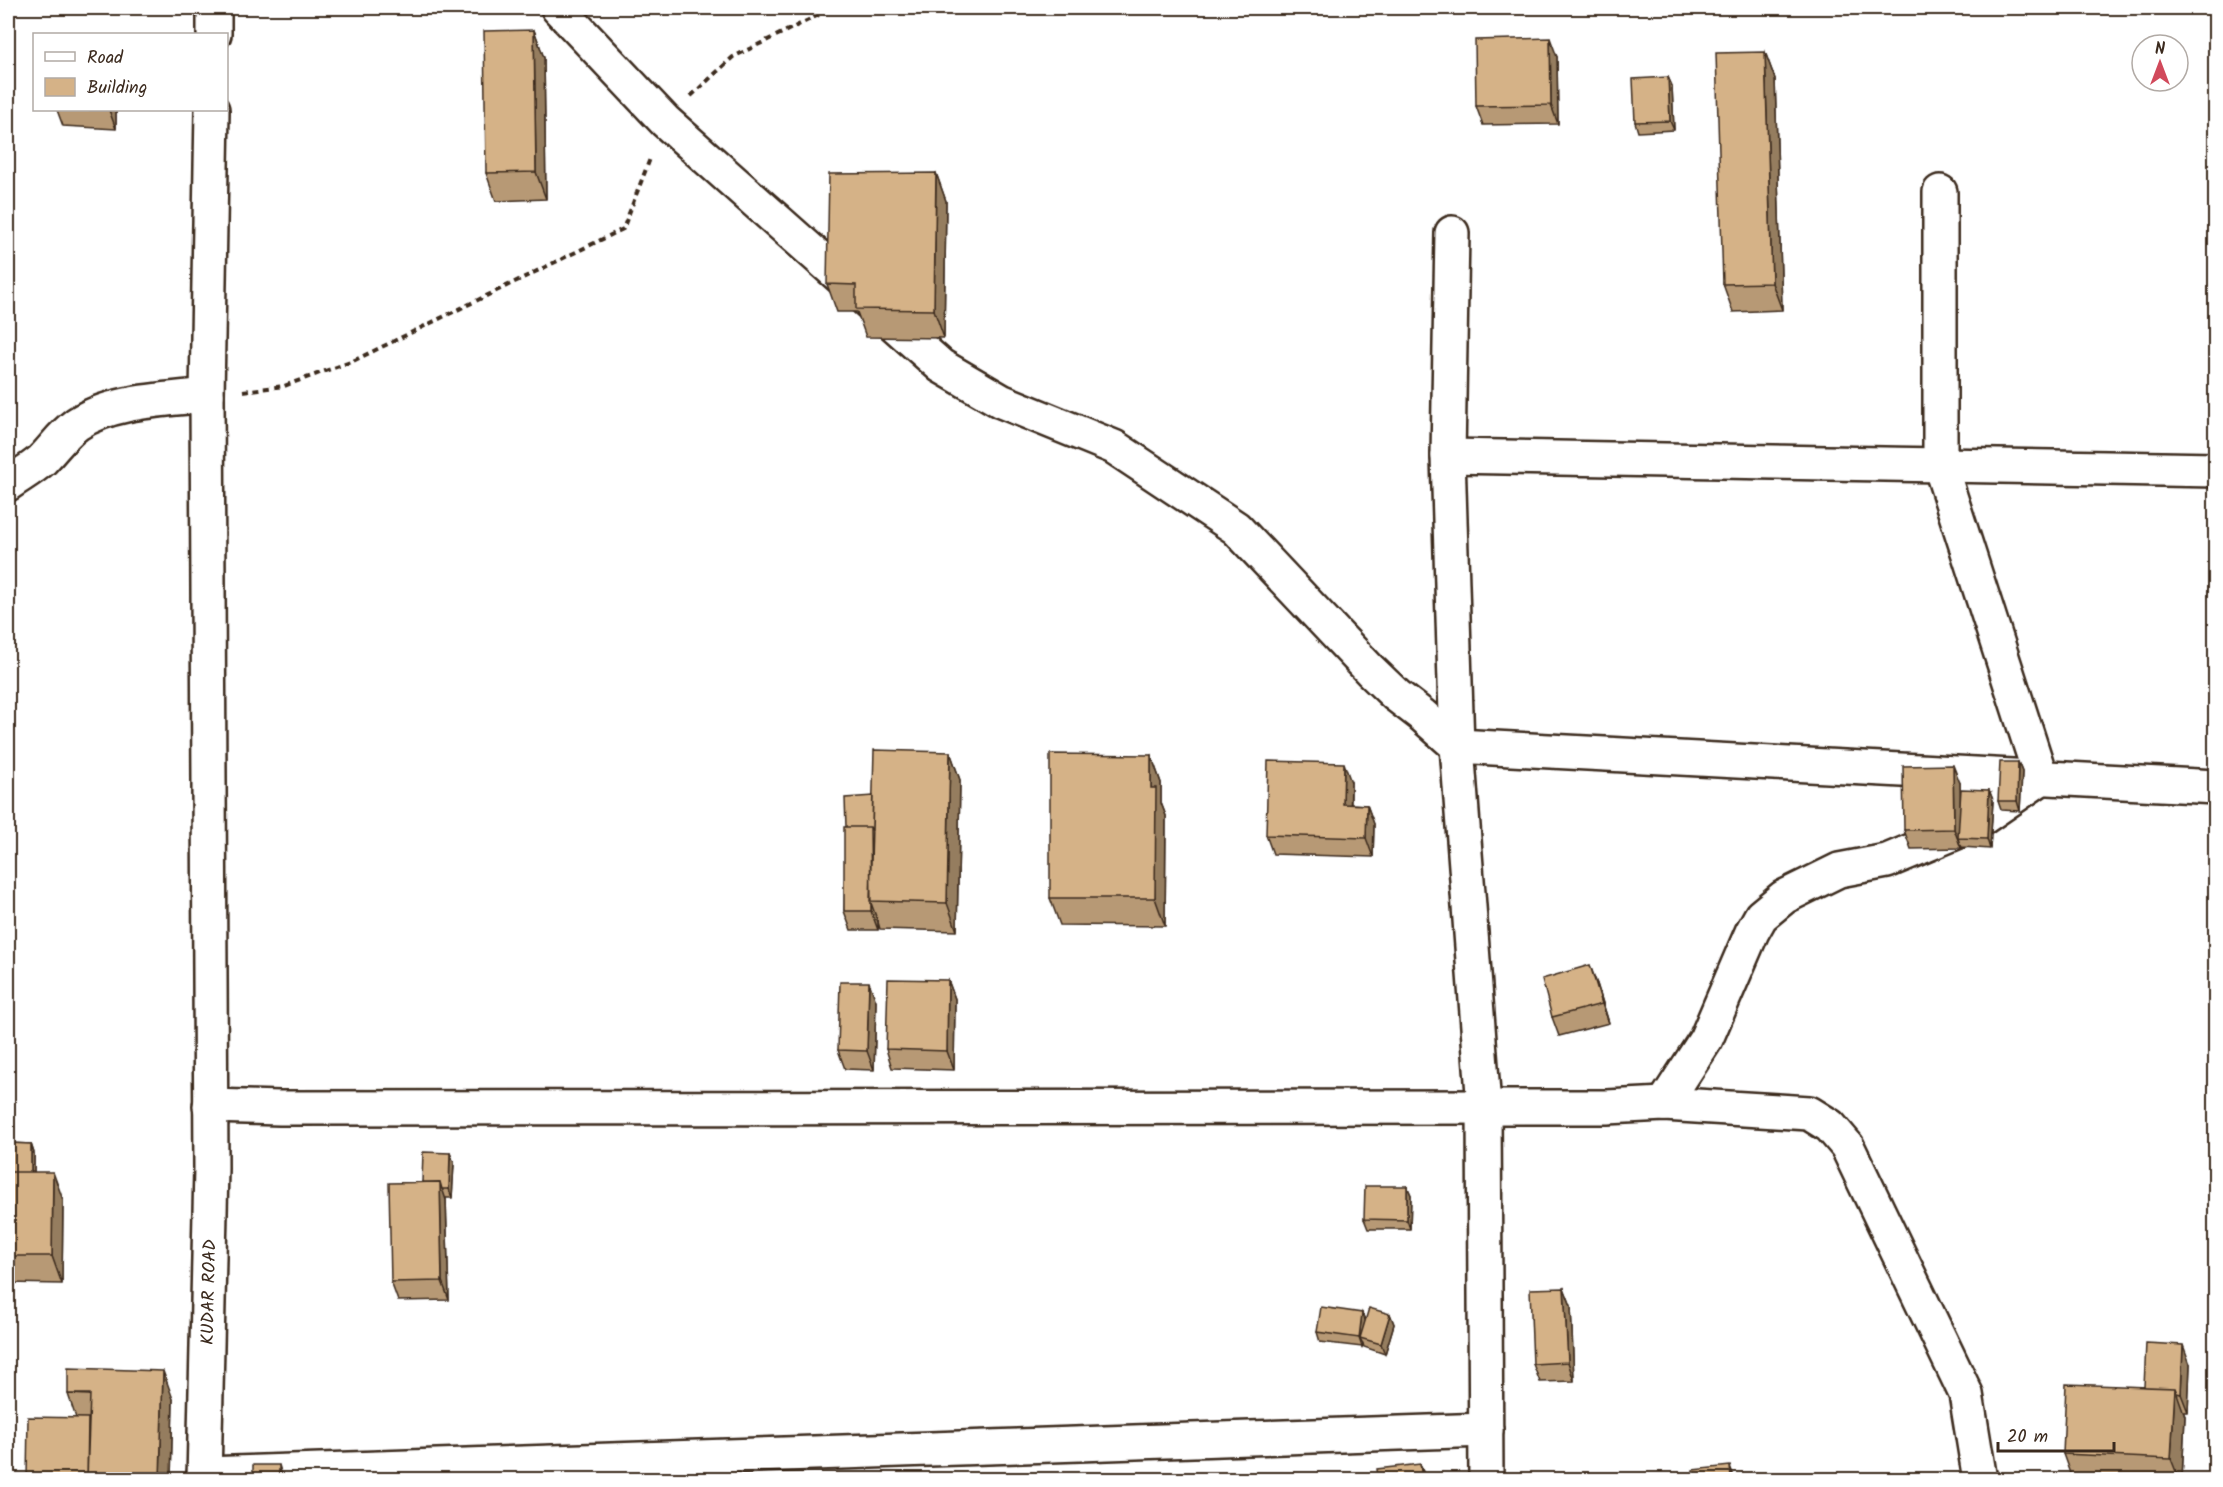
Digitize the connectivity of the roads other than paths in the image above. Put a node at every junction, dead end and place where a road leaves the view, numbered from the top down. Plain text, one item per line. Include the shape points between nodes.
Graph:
1 (214, 8) edge
2 (558, 8) edge
3 (214, 33) edge
4 (212, 111) edge
5 (1940, 192) dead end
6 (1452, 233) dead end
7 (207, 395) junction
8 (1448, 456) junction
9 (1940, 465) junction
10 (2216, 470) edge
11 (8, 484) edge
12 (1457, 746) junction
13 (2041, 778) junction
14 (2216, 787) edge
15 (1664, 1104) junction
16 (210, 1106) junction
17 (1484, 1107) junction
18 (1486, 1430) junction
19 (204, 1477) edge
20 (1486, 1479) edge
21 (1980, 1479) edge

1 - 3 street
2 - 12 street via 665,121 941,366 1002,401 1114,447 1236,528 1370,670
4 - 7 street, KUDAR ROAD
5 - 9 street
6 - 8 street
7 - 11 street via 137,403 100,413 78,423 41,460
7 - 16 street, KUDAR ROAD
8 - 9 street
8 - 12 street
9 - 10 street
9 - 13 street
12 - 13 street
12 - 17 street
13 - 14 street
13 - 15 street via 1971,826 1887,861 1839,870 1784,897 1761,916 1706,1039
15 - 17 street
15 - 21 street via 1809,1113 1830,1126 1847,1146 1966,1395
16 - 17 street
16 - 19 street, KUDAR ROAD
17 - 18 street
18 - 19 street
18 - 20 street

